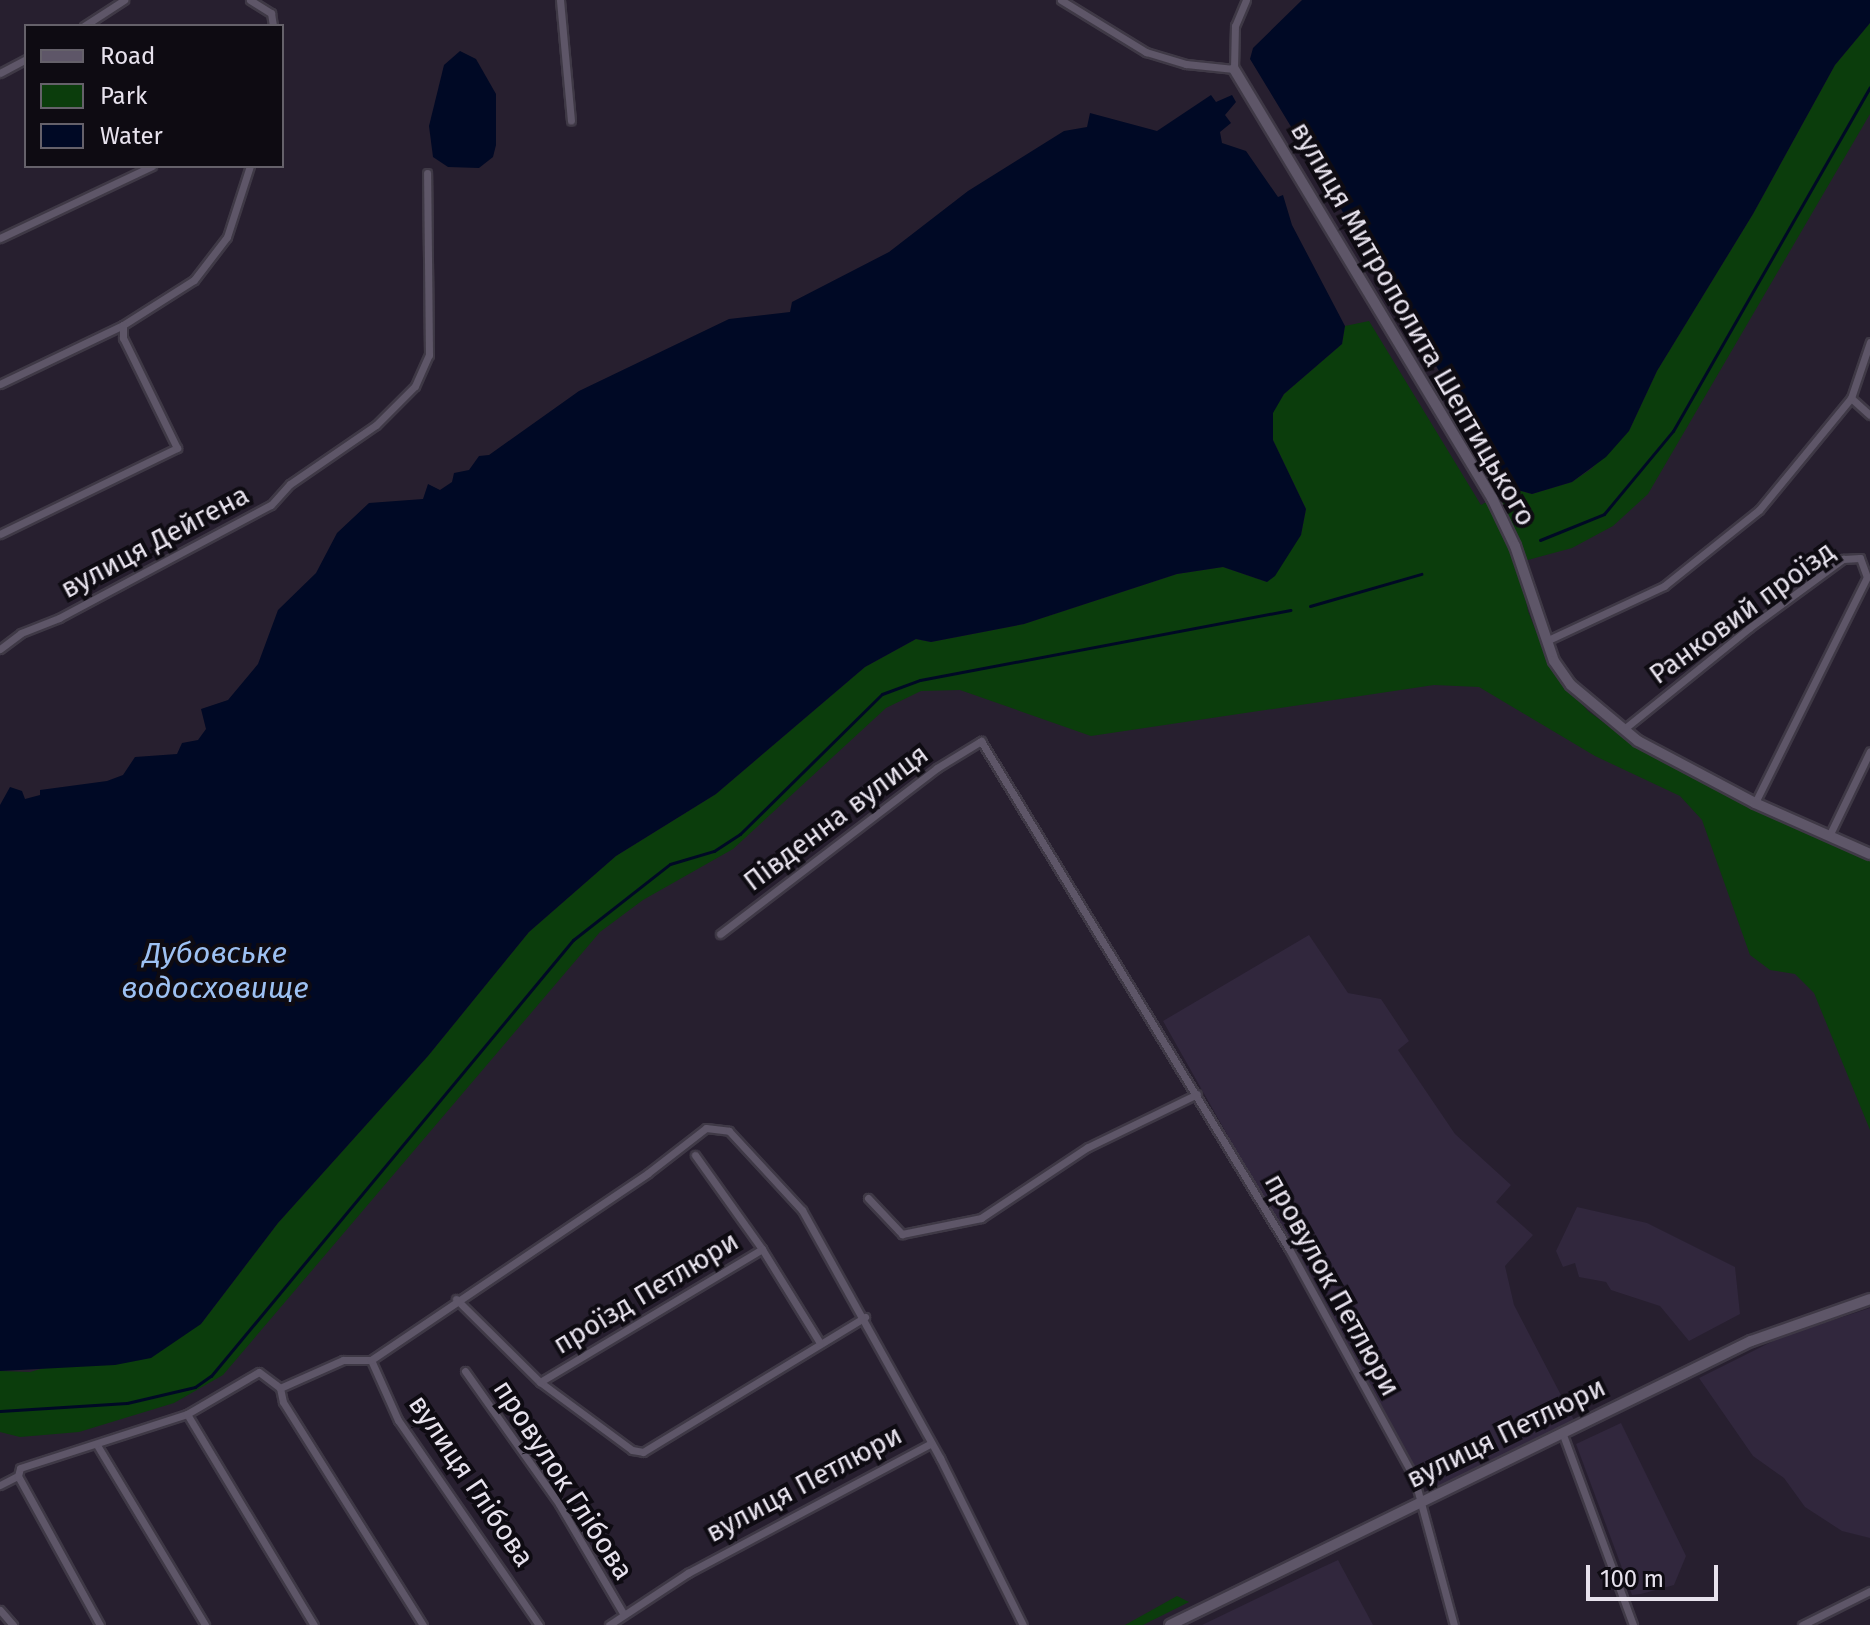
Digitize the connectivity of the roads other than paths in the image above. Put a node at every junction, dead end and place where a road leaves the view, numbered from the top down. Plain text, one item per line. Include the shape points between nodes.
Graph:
1 (124, 0) edge
2 (250, 0) edge
3 (560, 0) edge
4 (1061, 0) edge
5 (1246, 0) edge
6 (87, 24) edge
7 (273, 24) edge
8 (24, 60) edge
9 (1234, 69) junction
10 (0, 73) edge
11 (571, 121) dead end
12 (148, 168) edge
13 (249, 168) edge
14 (427, 173) dead end
15 (0, 238) edge
16 (123, 325) junction
17 (1870, 342) edge
18 (0, 384) edge
19 (1851, 398) junction
20 (1870, 415) edge
21 (0, 534) edge
22 (1546, 641) junction
23 (0, 649) edge
24 (1624, 729) junction
25 (981, 741) joint
26 (1870, 751) edge
27 (1861, 769) junction
28 (1870, 772) edge
29 (1755, 803) junction
30 (1829, 836) junction
31 (1870, 854) edge
32 (720, 934) dead end
33 (1197, 1094) junction
34 (695, 1155) dead end
35 (868, 1198) dead end
36 (762, 1249) junction
37 (456, 1299) junction
38 (1870, 1299) edge
39 (865, 1317) junction
40 (820, 1343) junction
41 (371, 1360) junction
42 (465, 1371) dead end
43 (540, 1382) junction
44 (280, 1388) junction
45 (187, 1414) junction
46 (1562, 1431) junction
47 (930, 1444) junction
48 (97, 1445) junction
49 (18, 1476) junction
50 (0, 1485) edge
51 (1420, 1502) junction
52 (1870, 1591) edge
53 (0, 1610) edge
54 (623, 1613) junction
55 (13, 1625) edge
56 (100, 1625) edge
57 (205, 1625) edge
58 (314, 1625) edge
59 (423, 1625) edge
60 (539, 1625) edge
61 (609, 1625) edge
62 (1023, 1625) edge
63 (1170, 1625) edge
64 (1454, 1625) edge
65 (1633, 1625) edge
66 (1802, 1625) edge

1 - 6 street
2 - 7 street via 271,13
3 - 11 street
4 - 9 street via 1146,52 1186,64
5 - 9 street via 1235,26
8 - 10 street
9 - 22 street, вулиця Митрополита Шептицького via 1492,498 1515,546
12 - 15 street
13 - 16 street via 227,237 209,265
14 - 23 street, вулиця Дейгена via 429,355 415,386 376,425 290,484 271,505 21,633
16 - 18 street
16 - 21 street via 123,338 177,448
17 - 19 street
19 - 20 street
19 - 22 street via 1788,480 1717,546 1664,586
22 - 24 street, вулиця Митрополита Шептицького via 1571,685
24 - 29 street, вулиця Митрополита Шептицького
24 - 29 street, Ранковий проїзд via 1843,559 1860,558 1867,577
25 - 32 street, Південна вулиця via 937,768
25 - 33 street, провулок Петлюри
26 - 27 street
27 - 28 street
27 - 30 street
29 - 30 street, вулиця Митрополита Шептицького
30 - 31 street, вулиця Митрополита Шептицького
33 - 35 street via 1088,1147 981,1218 902,1234
33 - 51 street, провулок Петлюри via 1414,1477
34 - 36 street
36 - 40 street, проїзд Петлюри
36 - 43 street, проїзд Петлюри
37 - 39 street via 648,1173 706,1128 729,1131 765,1164 802,1210
37 - 41 street
37 - 43 street
38 - 46 street, вулиця Петлюри via 1751,1341
39 - 40 street
39 - 47 street
40 - 43 street via 643,1452 632,1450
41 - 44 street via 343,1360
41 - 60 street, вулиця Глібова via 398,1420
42 - 54 street, провулок Глібова via 559,1504
44 - 45 street via 259,1372
44 - 59 street via 283,1402
45 - 48 street
45 - 58 street
46 - 51 street, вулиця Петлюри
46 - 65 street
47 - 54 street, вулиця Петлюри
47 - 62 street, вулиця Петлюри
48 - 49 street via 20,1468
48 - 57 street
49 - 50 street
49 - 56 street
51 - 63 street, вулиця Петлюри
51 - 64 street, провулок Петлюри
52 - 66 street
53 - 55 street
54 - 61 street, вулиця Петлюри

